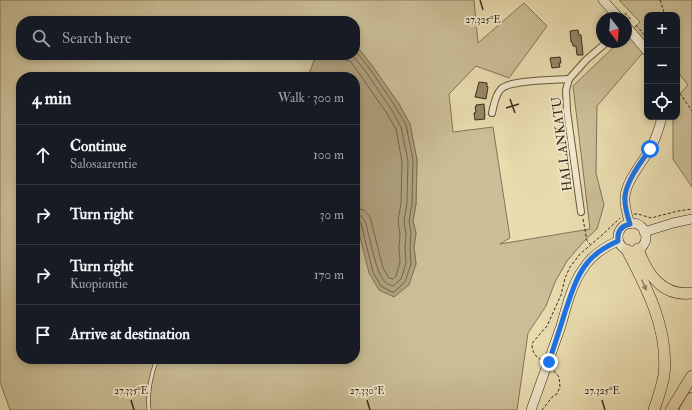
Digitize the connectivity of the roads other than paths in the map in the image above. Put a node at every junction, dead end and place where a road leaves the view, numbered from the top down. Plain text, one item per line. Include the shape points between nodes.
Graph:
1 (603, 0) edge
2 (618, 12) edge
3 (632, 28) edge
4 (601, 48) edge
5 (645, 48) edge
6 (569, 79) junction
7 (492, 113) dead end
8 (661, 120) edge
9 (581, 212) road end
10 (692, 219) edge
11 (630, 224) junction
12 (644, 232) junction
13 (618, 241) junction
14 (633, 250) junction
15 (692, 293) edge
16 (155, 364) edge
17 (692, 376) edge
18 (692, 398) edge
19 (149, 410) edge
20 (531, 410) edge
21 (654, 410) edge
22 (671, 410) edge
23 (685, 410) edge

1 - 2 street
3 - 5 street
4 - 6 street, HALLANKATU
6 - 7 street via 508,85 499,92
6 - 9 street, HALLANKATU via 566,90 567,111
8 - 11 street via 656,138 626,190 625,202
10 - 12 street
11 - 12 street via 637,225
11 - 13 street via 620,230
12 - 14 street via 642,246
13 - 14 street via 621,246
13 - 20 street via 596,254 578,276
14 - 15 highway via 656,282 666,290
14 -> 21 highway via 637,269 656,313 663,340 664,375
16 - 19 lane via 148,398
17 - 22 highway
18 - 23 highway

